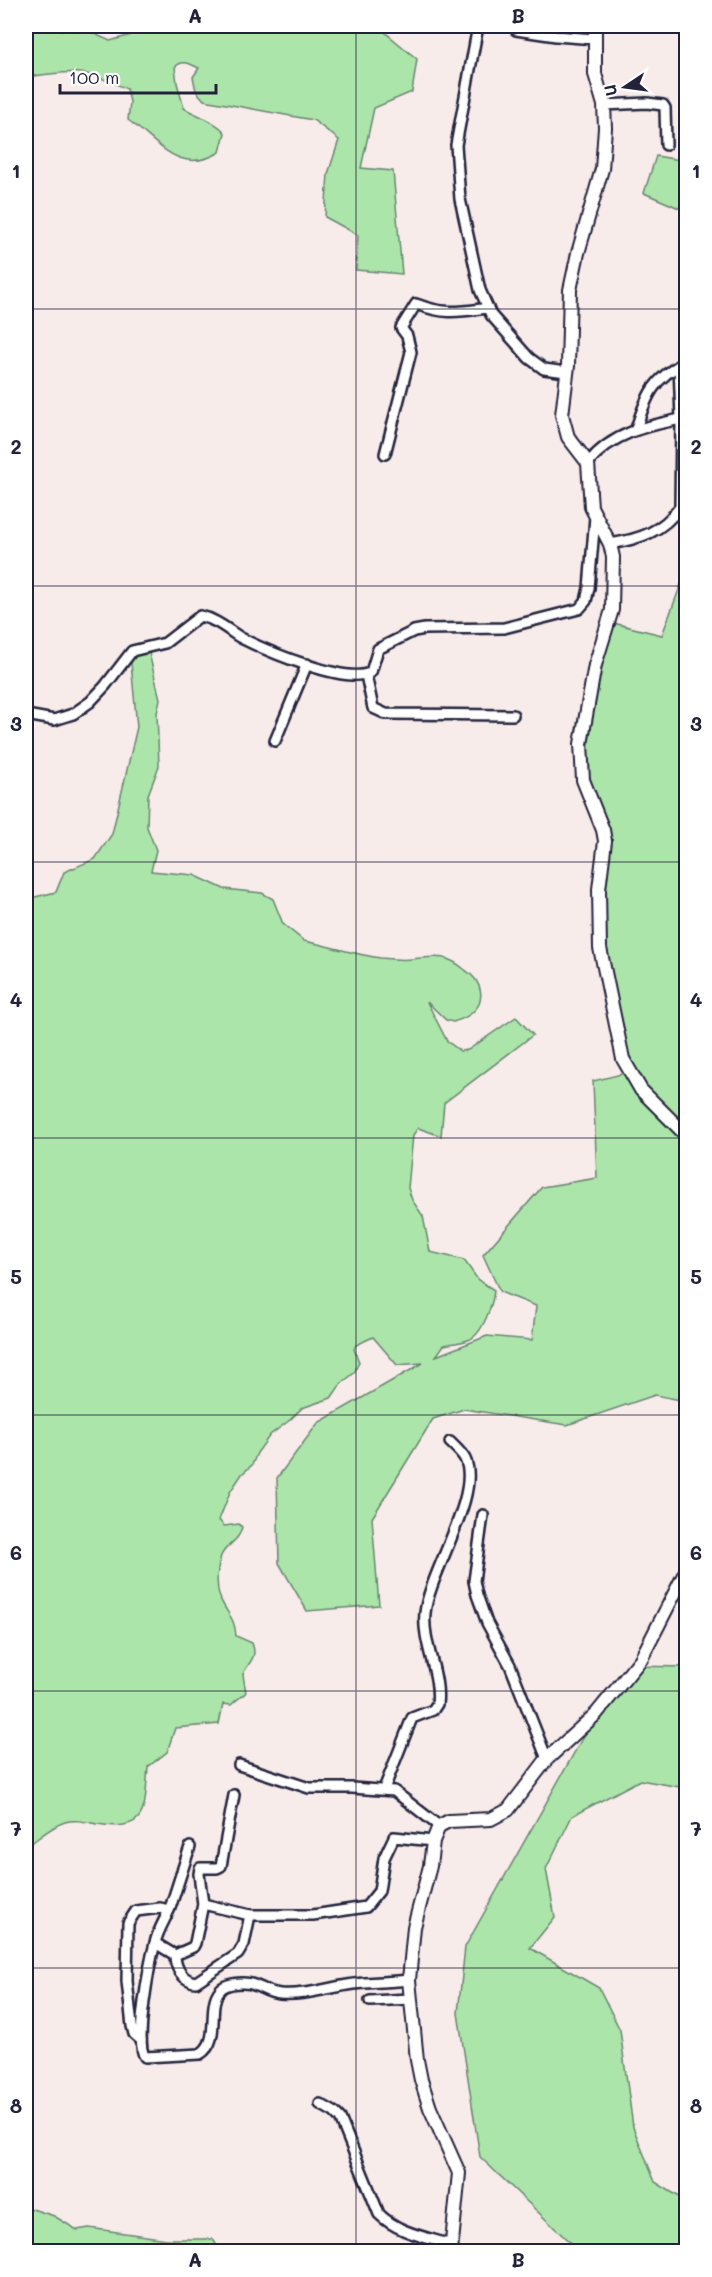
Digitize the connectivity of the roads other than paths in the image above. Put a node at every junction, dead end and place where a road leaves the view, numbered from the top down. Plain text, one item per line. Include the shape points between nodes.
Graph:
1 (478, 26) edge
2 (595, 26) edge
3 (516, 30) dead end
4 (595, 39) junction
5 (604, 105) junction
6 (666, 145) dead end
7 (488, 308) junction
8 (683, 364) edge
9 (566, 372) junction
10 (681, 419) junction
11 (636, 429) junction
12 (385, 454) dead end
13 (588, 463) junction
14 (595, 517) junction
15 (610, 544) junction
16 (307, 664) junction
17 (366, 675) junction
18 (26, 715) edge
19 (513, 715) dead end
20 (275, 741) dead end
21 (687, 1135) edge
22 (450, 1442) dead end
23 (483, 1515) dead end
24 (687, 1571) edge
25 (547, 1759) junction
26 (239, 1765) dead end
27 (384, 1789) junction
28 (234, 1795) dead end
29 (439, 1826) junction
30 (433, 1841) junction
31 (190, 1847) dead end
32 (203, 1904) junction
33 (169, 1910) junction
34 (250, 1915) junction
35 (155, 1943) junction
36 (176, 1955) junction
37 (410, 1980) junction
38 (411, 1999) junction
39 (370, 2001) dead end
40 (141, 2040) junction
41 (320, 2104) dead end
42 (451, 2248) edge

1 - 7 street via 456,145 460,200 480,290
2 - 4 street
3 - 4 street
4 - 5 street via 595,74
5 - 6 street via 663,105
5 - 9 street via 602,169 570,290
7 - 9 street via 529,358 544,369
7 - 12 street via 451,313 416,304 412,308 401,328 411,352
8 - 10 street
8 - 11 street via 655,384 645,398
9 - 13 street via 562,415 565,429
10 - 11 street
10 - 15 street via 680,507 663,527 646,537
11 - 13 street via 618,437
13 - 14 street
14 - 15 street
14 - 17 street via 589,588 579,609 504,628 414,632 378,649
15 - 21 street via 612,610 595,665 581,744 583,780 605,841 599,888 600,948 627,1067 641,1090
16 - 17 street via 336,674
16 - 18 street via 268,650 200,616 165,643 132,651 105,686 73,714 54,720
16 - 20 street
17 - 19 street via 373,708 386,714
22 - 27 street via 464,1457 468,1476 461,1513 439,1563 425,1615 437,1704 433,1710 412,1718
23 - 25 street via 474,1581 477,1595
24 - 25 street via 641,1659 596,1714
25 - 29 street via 508,1810 491,1819 449,1821
26 - 27 street via 309,1788
27 - 29 street via 394,1791
28 - 32 street via 221,1866 200,1868
29 - 30 street
30 - 34 street via 394,1837 384,1858 379,1891 366,1907 313,1915
30 - 37 street via 414,1927
31 - 33 street
32 - 34 street
32 - 36 street via 193,1947
33 - 35 street
33 - 40 street via 136,1911 129,1923 132,2026
34 - 36 street via 238,1954 196,1982 181,1973
35 - 36 street
35 - 40 street
37 - 38 street
37 - 40 street via 282,1994 242,1982 226,1986 217,1995 210,2040 200,2054 145,2057
38 - 39 street
38 - 42 street via 421,2080 459,2173
41 - 42 street via 340,2118 379,2214 402,2230

